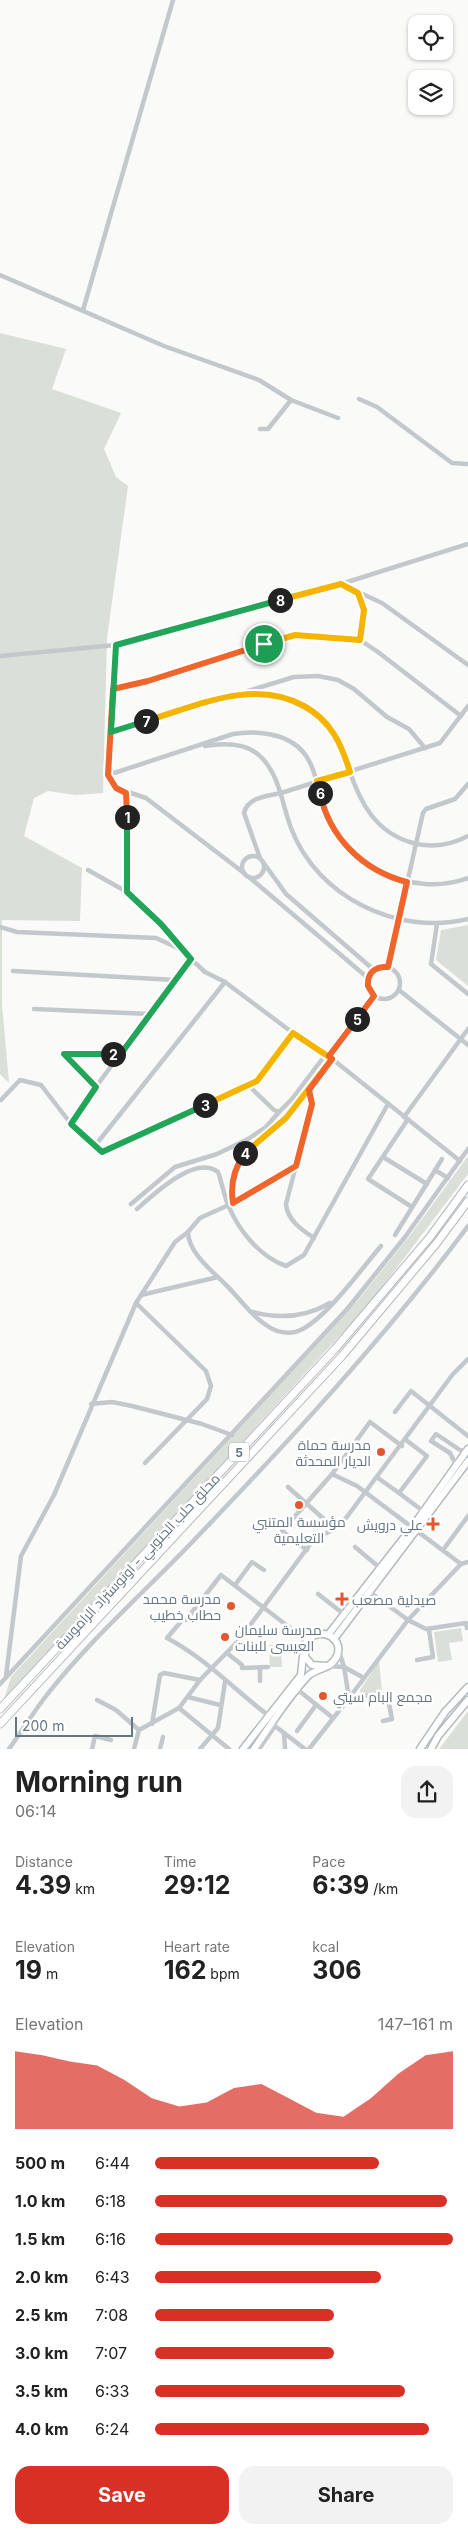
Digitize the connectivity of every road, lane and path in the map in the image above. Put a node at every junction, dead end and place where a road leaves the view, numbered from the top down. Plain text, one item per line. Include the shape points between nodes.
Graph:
1 (173, 0) edge
2 (0, 275) edge
3 (83, 310) junction
4 (359, 399) dead end
5 (291, 400) junction
6 (338, 418) dead end
7 (260, 429) dead end
8 (468, 464) edge
9 (468, 544) edge
10 (341, 584) junction
11 (358, 593) junction
12 (360, 640) junction
13 (116, 645) junction
14 (0, 656) edge
15 (468, 665) edge
16 (113, 689) junction
17 (230, 696) junction
18 (468, 706) edge
19 (461, 716) junction
20 (111, 732) junction
21 (194, 748) junction
22 (425, 748) junction
23 (350, 772) junction
24 (108, 775) junction
25 (317, 781) junction
26 (468, 784) edge
27 (126, 793) junction
28 (281, 793) junction
29 (468, 836) edge
30 (416, 844) junction
31 (261, 860) junction
32 (88, 870) dead end
33 (244, 873) junction
34 (249, 877) junction
35 (468, 878) edge
36 (407, 882) junction
37 (127, 892) junction
38 (468, 919) edge
39 (398, 920) junction
40 (438, 924) junction
41 (0, 927) edge
42 (183, 951) junction
43 (191, 959) junction
44 (388, 967) junction
45 (374, 970) junction
46 (13, 971) dead end
47 (368, 978) junction
48 (175, 980) junction
49 (225, 982) junction
50 (399, 990) junction
51 (468, 994) edge
52 (374, 996) junction
53 (34, 1009) dead end
54 (150, 1014) junction
55 (468, 1029) edge
56 (293, 1033) junction
57 (461, 1040) junction
58 (468, 1046) edge
59 (120, 1055) junction
60 (329, 1056) junction
61 (248, 1085) junction
62 (96, 1087) junction
63 (309, 1090) junction
64 (1, 1100) dead end
65 (388, 1104) junction
66 (280, 1112) junction
67 (406, 1118) junction
68 (71, 1124) junction
69 (94, 1147) junction
70 (468, 1149) edge
71 (383, 1156) junction
72 (442, 1159) dead end
73 (460, 1161) junction
74 (296, 1166) junction
75 (435, 1170) junction
76 (448, 1178) junction
77 (426, 1184) junction
78 (468, 1185) edge
79 (468, 1201) edge
80 (131, 1204) dead end
81 (231, 1204) junction
82 (412, 1207) junction
83 (137, 1209) dead end
84 (468, 1226) edge
85 (188, 1232) junction
86 (395, 1235) dead end
87 (314, 1238) junction
88 (381, 1246) dead end
89 (218, 1277) junction
90 (141, 1295) junction
91 (337, 1298) junction
92 (136, 1303) junction
93 (252, 1312) junction
94 (468, 1359) edge
95 (462, 1364) junction
96 (468, 1368) edge
97 (91, 1404) junction
98 (430, 1405) junction
99 (395, 1412) dead end
100 (188, 1420) junction
101 (232, 1435) junction
102 (468, 1436) edge
103 (406, 1440) junction
104 (402, 1446) junction
105 (467, 1450) edge
106 (468, 1461) edge
107 (145, 1463) dead end
108 (456, 1465) junction
109 (332, 1474) junction
110 (378, 1478) junction
111 (288, 1487) dead end
112 (367, 1493) junction
113 (399, 1493) junction
114 (308, 1503) junction
115 (423, 1511) junction
116 (468, 1516) edge
117 (415, 1528) junction
118 (335, 1529) junction
119 (355, 1547) dead end
120 (306, 1550) junction
121 (443, 1550) junction
122 (468, 1562) edge
123 (461, 1564) junction
124 (380, 1568) junction
125 (264, 1570) dead end
126 (235, 1585) junction
127 (370, 1592) junction
128 (318, 1594) dead end
129 (263, 1606) junction
130 (345, 1615) junction
131 (408, 1620) junction
132 (467, 1628) edge
133 (429, 1630) junction
134 (328, 1635) junction
135 (334, 1639) junction
136 (306, 1640) junction
137 (338, 1647) junction
138 (304, 1652) junction
139 (227, 1653) junction
140 (417, 1660) dead end
141 (327, 1666) junction
142 (344, 1667) junction
143 (212, 1668) junction
144 (260, 1668) junction
145 (268, 1668) dead end
146 (6, 1678) junction
147 (364, 1678) junction
148 (200, 1680) junction
149 (260, 1681) dead end
150 (225, 1682) junction
151 (0, 1684) edge
152 (468, 1686) edge
153 (298, 1690) junction
154 (188, 1697) junction
155 (349, 1698) junction
156 (97, 1700) dead end
157 (468, 1700) edge
158 (220, 1705) junction
159 (316, 1705) junction
160 (178, 1708) junction
161 (0, 1709) edge
162 (271, 1718) junction
163 (333, 1718) junction
164 (383, 1721) dead end
165 (0, 1724) edge
166 (152, 1724) junction
167 (139, 1730) junction
168 (284, 1731) junction
169 (297, 1731) dead end
170 (213, 1736) junction
171 (163, 1737) dead end
172 (111, 1740) dead end
173 (285, 1748) edge
174 (9, 1749) edge
175 (92, 1749) edge
176 (134, 1749) edge
177 (160, 1749) edge
178 (200, 1749) edge
179 (229, 1749) edge
180 (243, 1749) edge
181 (254, 1749) edge
182 (258, 1749) edge
183 (305, 1749) edge
184 (309, 1749) edge
185 (420, 1749) edge
186 (431, 1749) edge

1 - 3 street
2 - 3 street
3 - 5 street via 164,346 260,380
4 - 8 street via 377,407 452,463
5 - 6 street
5 - 7 street via 268,430
9 - 10 street
10 - 11 street
10 - 13 street
11 - 12 street via 364,610
11 - 15 street via 382,603
12 - 16 street via 295,635
12 - 19 street
13 - 14 street
13 - 16 street
16 - 20 street
17 - 20 street
17 - 22 street via 294,677 318,676 338,680 354,689 386,717 409,729
17 - 23 street via 268,693 290,699 312,711 339,738
18 - 19 street
19 - 22 street via 440,743
20 - 24 street
21 - 24 street
21 - 25 street via 234,734 265,733 299,748 311,764
21 - 28 street via 228,744 248,748 272,771
22 - 23 street
23 - 25 street
23 - 30 street via 375,820 396,837
24 - 27 street via 116,788
25 - 28 street
25 - 36 street via 325,811 345,845 375,870
26 - 30 street via 451,802 426,809
27 - 33 street via 146,798
27 - 37 street
28 - 31 street via 258,798 245,808
28 - 39 street via 298,843 318,871 357,903
29 - 30 street via 446,844
30 - 36 street
31 - 33 street via 253,856 244,860
31 - 34 street via 262,872 256,877
31 - 45 street via 286,894
32 - 37 street
33 - 34 street
34 - 47 street
35 - 36 street via 438,884
36 - 39 street
37 - 42 street via 161,924
38 - 40 street
39 - 40 street
39 - 44 street
40 - 51 street via 431,964
41 - 42 street via 17,932 156,938
42 - 43 street
43 - 48 street
43 - 49 street via 205,972
44 - 45 street
44 - 50 street via 398,974
45 - 47 street
46 - 48 street
47 - 52 street via 369,990
48 - 54 street
49 - 56 street
49 - 69 street
50 - 52 street via 387,999
50 - 57 street
52 - 60 street
53 - 54 street
54 - 59 street
55 - 57 street
56 - 60 street
56 - 61 street via 257,1081
57 - 58 street
57 - 67 street
59 - 62 street
59 - 62 street via 64,1054
60 - 63 street
60 - 65 street
60 - 66 street
61 - 66 street
61 - 69 street via 102,1152
62 - 68 street
63 - 74 street via 312,1104
63 - 81 street via 286,1118 245,1153 238,1163 232,1181
64 - 68 street via 17,1082 23,1080 41,1085
65 - 67 street
65 - 87 street
66 - 80 street via 248,1139 217,1154 175,1167
67 - 71 street
67 - 73 street
68 - 69 street
70 - 73 street
71 - 77 street
71 - 82 street via 368,1179
72 - 75 street
73 - 76 street
74 - 81 street
74 - 87 street via 288,1193 287,1211 300,1228
75 - 76 street
75 - 77 street
76 - 101 street via 348,1308
77 - 82 street
78 - 161 highway, محلق حلب الجنوبي - اوتوستراد الراموسة / 5 via 430,1237 335,1349
79 - 165 highway, محلق حلب الجنوبي - اوتوستراد الراموسة / 5 via 414,1272 342,1356
81 - 83 street via 218,1172 201,1167 172,1180
81 - 85 street via 200,1218
81 - 87 street via 240,1228 276,1262 286,1266 297,1261
82 - 86 street
84 - 174 street via 411,1298 304,1421 201,1534 74,1663
85 - 89 street via 188,1240 196,1253
85 - 90 street via 175,1242
88 - 91 street
89 - 90 street
89 - 93 street
90 - 92 street
91 - 93 street via 300,1315 267,1316
91 - 93 street via 316,1321 296,1332 284,1333 265,1325
92 - 97 street
92 - 100 street via 206,1371 212,1386 208,1399
94 - 95 street
95 - 96 street
95 - 98 street
97 - 100 street via 112,1402
97 - 146 street via 54,1495 22,1556
98 - 99 street via 411,1391
98 - 102 street
98 - 103 street
100 - 101 street
100 - 107 street
101 - 146 street
103 - 104 street
103 - 113 street via 427,1456
104 - 109 street via 370,1422
104 - 110 street
105 - 108 main road
105 - 108 street via 460,1450 436,1434 431,1441 450,1454
106 - 117 main road
108 - 115 main road
109 - 112 street
109 - 114 street
110 - 112 street
110 - 113 street
111 - 114 street
112 - 117 street
112 - 118 street
113 - 115 street
114 - 118 street
114 - 120 street via 282,1531
115 - 117 main road
116 - 121 street
117 - 121 street
117 - 124 main road
117 - 127 main road
118 - 120 street via 314,1539
119 - 124 street
120 - 129 street
121 - 123 street
122 - 123 street
123 - 131 street
124 - 130 main road
125 - 126 street via 252,1562
126 - 129 street
126 - 143 street via 222,1575 167,1638
127 - 131 street
127 - 135 main road
128 - 130 street
129 - 136 street
129 - 139 street
130 - 134 main road
131 - 133 street
131 - 147 street
132 - 133 street via 466,1623
133 - 140 street via 433,1657
134 - 135 main road
134 - 136 main road via 314,1634
135 - 137 main road
136 - 138 main road
137 - 141 main road via 336,1659
137 - 142 street
138 - 141 main road via 312,1665
138 - 162 main road via 300,1675
139 - 143 street
139 - 144 street via 242,1668
141 - 142 street
141 - 153 main road via 310,1674
142 - 147 street
142 - 155 street
143 - 148 street
143 - 150 street
144 - 145 street
144 - 149 street
146 - 151 street
147 - 155 street
148 - 154 street
148 - 166 street via 160,1675
150 - 158 street
150 - 162 street
152 - 185 main road via 445,1712
153 - 159 street
153 - 162 main road
154 - 158 street
154 - 160 street
155 - 163 street
155 - 164 street via 387,1694 392,1719
156 - 167 street via 116,1710
157 - 186 main road
158 - 170 street via 218,1728
159 - 163 street
159 - 169 street
160 - 166 street
160 - 170 street
162 - 168 street
162 - 180 main road
162 - 181 main road
163 - 184 street
166 - 167 street
167 - 176 street
168 - 173 street
168 - 182 street via 275,1726
168 - 183 street
168 - 184 street
170 - 178 street
170 - 179 street
171 - 177 street
172 - 175 street via 95,1736

